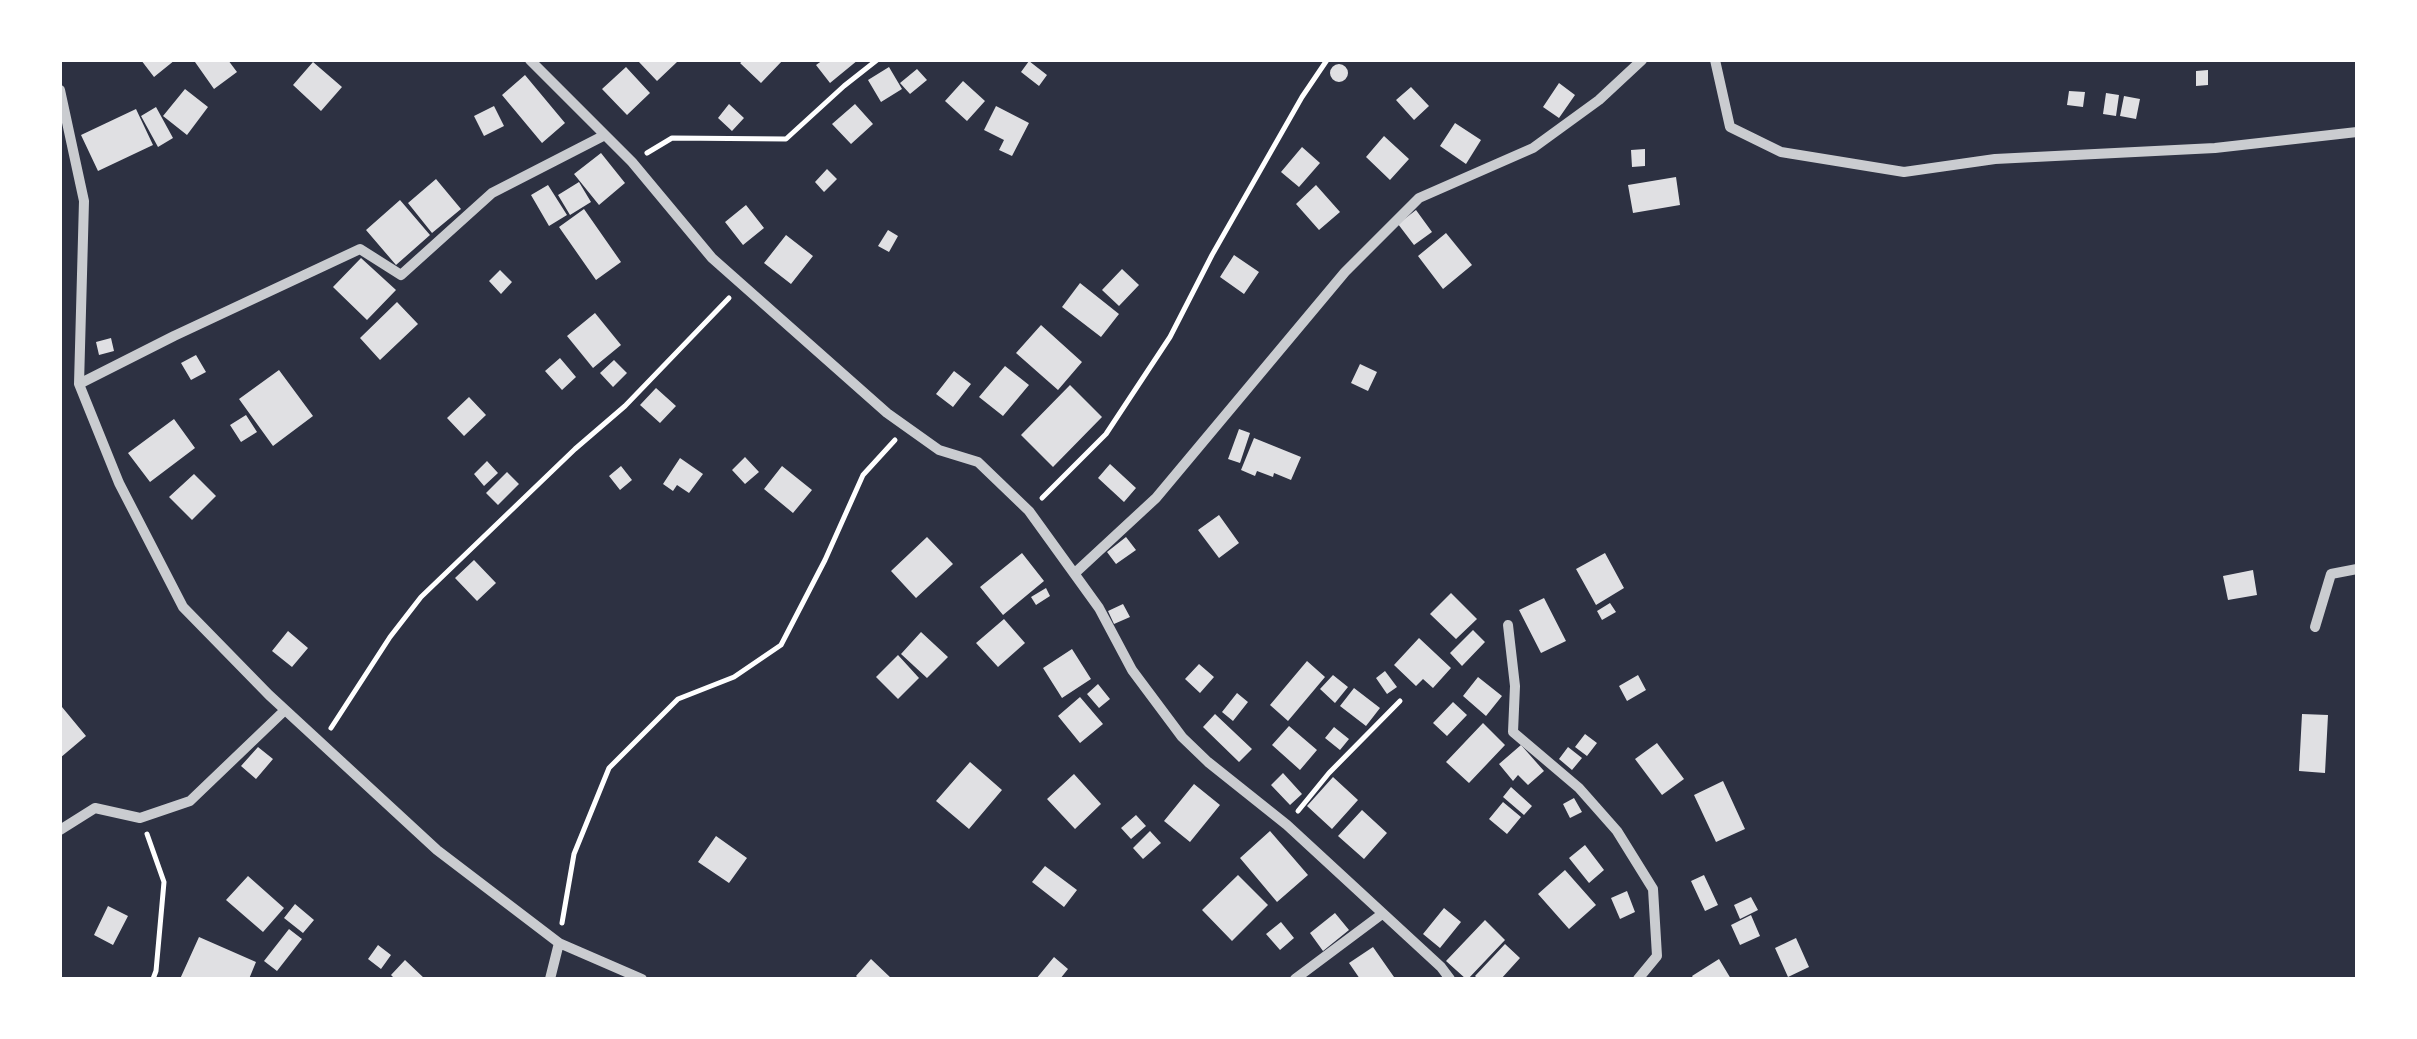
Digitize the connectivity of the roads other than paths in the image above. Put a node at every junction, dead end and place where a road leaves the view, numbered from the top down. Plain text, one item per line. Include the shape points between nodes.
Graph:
1 (530, 60) edge
2 (1642, 60) edge
3 (1715, 60) edge
4 (60, 90) edge
5 (2357, 132) edge
6 (604, 135) junction
7 (79, 384) junction
8 (2357, 570) edge
9 (1075, 573) junction
10 (1508, 625) dead end
11 (2315, 628) dead end
12 (285, 710) junction
13 (60, 830) edge
14 (1382, 914) junction
15 (559, 944) junction
16 (550, 979) edge
17 (642, 979) edge
18 (1295, 979) edge
19 (1450, 979) edge
20 (1638, 979) edge

1 - 6 street
2 - 9 street via 1533,148 1419,198 1345,272 1156,498
3 - 5 street via 1730,128 1781,152 1904,172
4 - 7 street via 84,201
6 - 7 street via 492,193 402,275 360,249
6 - 9 street via 712,258 887,412 940,450 978,462 1029,511
7 - 12 street via 119,483 183,607
8 - 11 street via 2332,574
9 - 14 street via 1132,670 1182,737
10 - 20 street via 1513,732 1604,816 1653,889 1657,956
12 - 13 street via 190,801 140,818 95,808
12 - 15 street via 437,850
14 - 18 street
14 - 19 street
15 - 16 street
15 - 17 street

